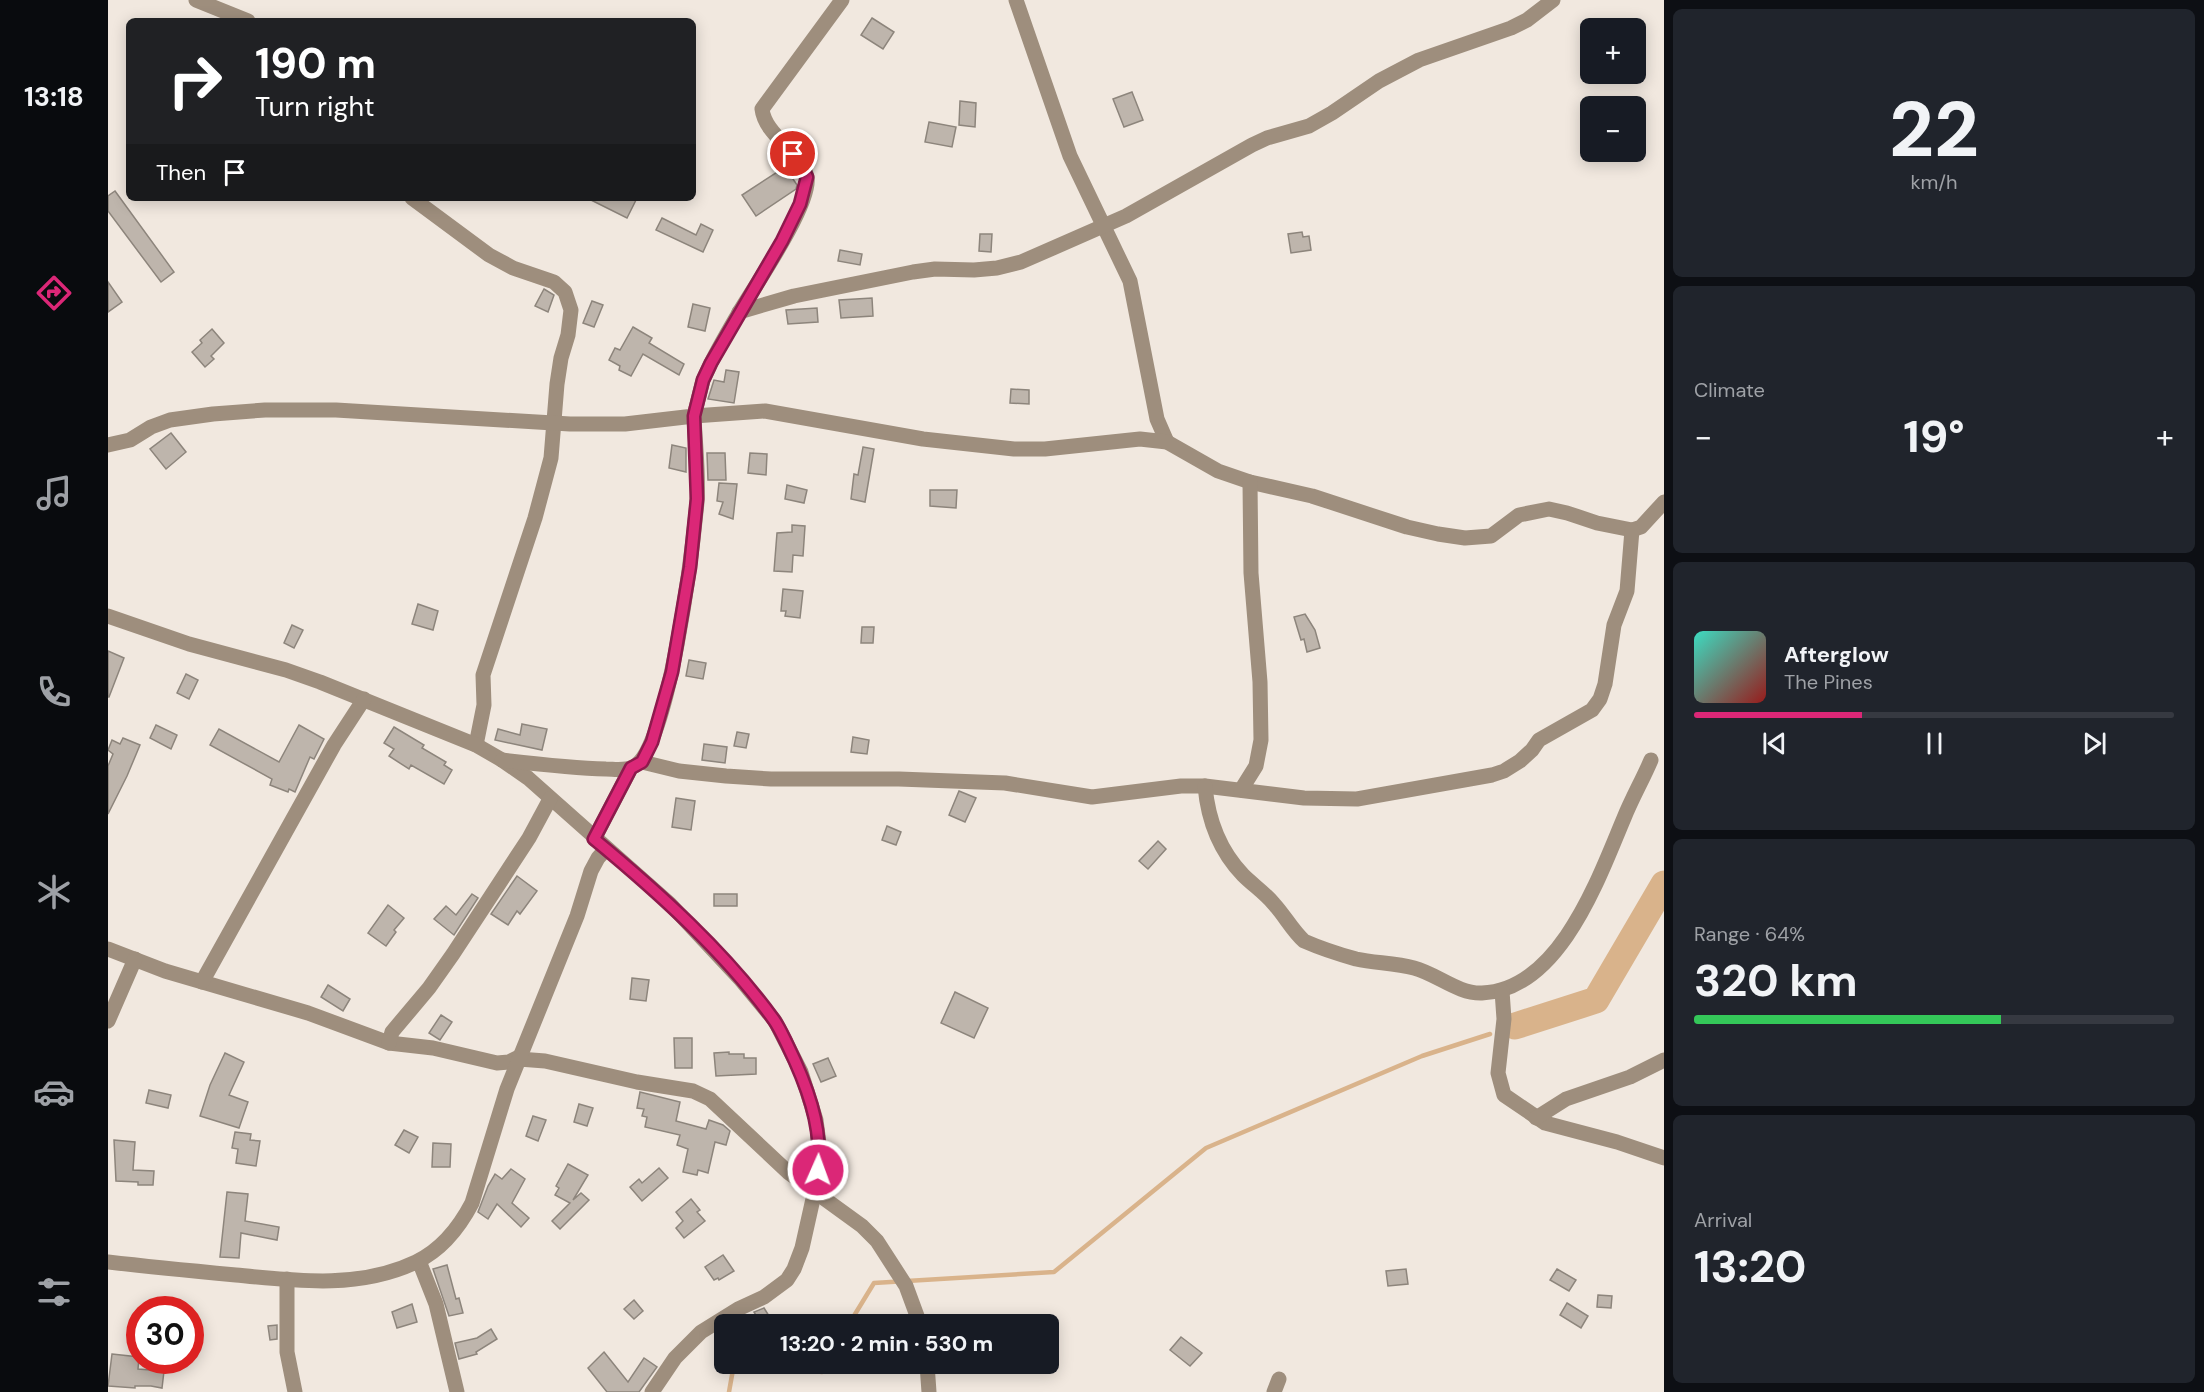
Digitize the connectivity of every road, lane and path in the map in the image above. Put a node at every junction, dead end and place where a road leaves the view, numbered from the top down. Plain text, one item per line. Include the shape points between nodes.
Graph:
1 (196, 0) edge
2 (842, 0) edge
3 (1016, 0) edge
4 (1553, 0) edge
5 (241, 18) edge
6 (416, 201) edge
7 (1104, 226) junction
8 (739, 312) junction
9 (694, 416) junction
10 (554, 423) junction
11 (1167, 442) junction
12 (108, 445) edge
13 (1250, 482) junction
14 (1664, 502) edge
15 (1632, 530) junction
16 (108, 616) edge
17 (364, 699) junction
18 (476, 745) junction
19 (502, 760) junction
20 (1652, 760) dead end
21 (636, 765) junction
22 (1205, 786) junction
23 (1241, 790) junction
24 (550, 799) junction
25 (600, 844) junction
26 (108, 949) edge
27 (135, 960) junction
28 (202, 982) junction
29 (1502, 991) junction
30 (108, 1021) edge
31 (389, 1043) junction
32 (519, 1058) junction
33 (1664, 1060) edge
34 (1536, 1118) junction
35 (1664, 1158) edge
36 (815, 1190) junction
37 (419, 1261) junction
38 (108, 1262) edge
39 (287, 1279) junction
40 (916, 1314) edge
41 (928, 1374) edge
42 (294, 1392) edge
43 (457, 1392) edge
44 (652, 1392) edge
45 (929, 1392) edge

1 - 5 street
2 - 8 street via 762,109 767,123 807,177 800,204 782,241
3 - 7 street via 1070,156
4 - 7 street via 1512,28 1395,71 1309,126 1252,145
6 - 10 street via 489,255 554,282 565,292 571,310
7 - 8 street via 1039,255 997,268 913,272 794,296
7 - 11 street via 1130,281 1157,419
8 - 9 street via 703,380
9 - 10 street via 625,424
9 - 11 street via 765,411 923,439 1014,449 1140,439
9 - 21 street via 697,499 690,567 672,672 652,742
10 - 12 street via 336,410 265,410 170,420 130,440
10 - 18 street via 551,458 535,518 483,675 484,705
11 - 13 street via 1218,471
13 - 15 street via 1312,496 1407,526 1465,538 1491,536 1519,515 1549,509
13 - 23 street via 1261,740 1256,766
14 - 15 street via 1641,527
15 - 23 street via 1627,591 1614,625 1600,699 1592,710 1539,740 1520,761 1492,775 1357,799 1304,798
16 - 17 street via 189,644 286,670
17 - 18 street
17 - 28 street via 334,745
18 - 19 street
19 - 21 street via 567,768
19 - 24 street
20 - 29 street via 1592,892 1566,938 1526,978
21 - 22 street via 771,779 1005,783 1092,797
21 - 25 street
22 - 23 street
22 - 29 street via 1212,825 1230,859 1273,902 1304,941 1357,959 1417,969 1458,988 1479,993
24 - 25 street
24 - 31 street via 453,954 392,1032
25 - 32 street via 598,858
25 - 36 street via 669,904 775,1021 801,1072 816,1120 820,1151
26 - 27 street
27 - 28 street
27 - 30 street
28 - 31 street via 281,1004
29 - 34 street via 1499,1081 1504,1095
31 - 32 street via 433,1048 497,1063
32 - 36 street via 693,1091 726,1111 789,1173
32 - 37 street via 463,1220
33 - 34 street via 1630,1077 1566,1099
34 - 35 street
36 - 40 street via 877,1241 906,1286
36 - 44 street via 802,1248 787,1280 700,1332 675,1358
37 - 39 street via 347,1281
37 - 43 street via 436,1304
38 - 39 street
39 - 42 street via 287,1352
41 - 45 street

